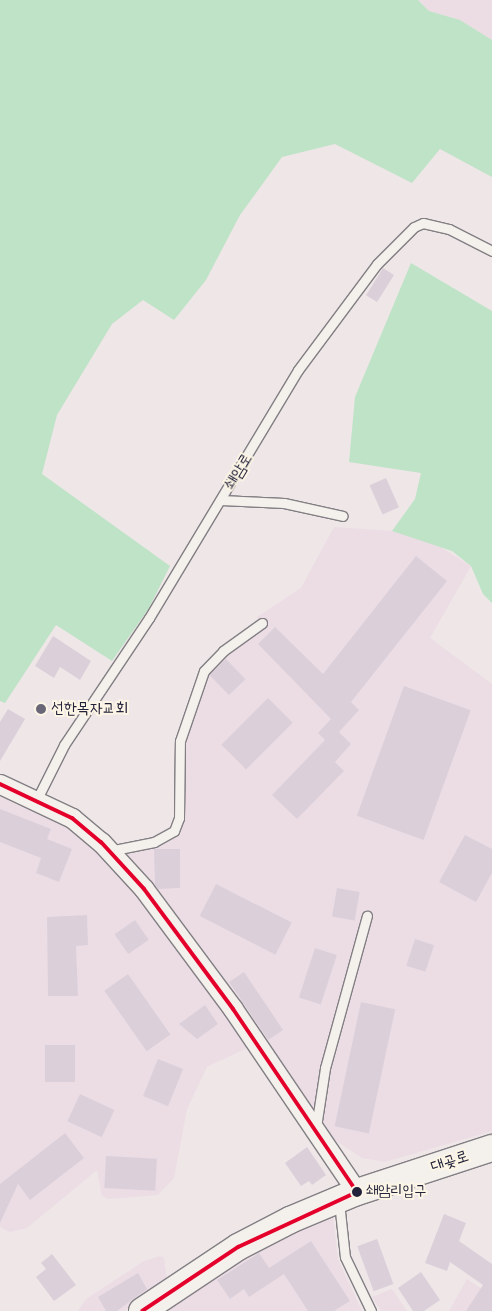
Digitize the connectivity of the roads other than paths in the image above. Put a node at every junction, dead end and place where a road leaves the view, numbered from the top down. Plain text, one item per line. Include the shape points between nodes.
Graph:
1 (492, 251) edge
2 (221, 500) junction
3 (343, 516) dead end
4 (262, 623) dead end
5 (0, 784) edge
6 (36, 801) junction
7 (109, 851) junction
8 (368, 916) dead end
9 (316, 1127) junction
10 (492, 1148) edge
11 (348, 1196) junction
12 (142, 1311) edge
13 (371, 1311) edge

1 - 2 lane, 쇄암로 via 433,223 414,227 377,264 298,370
2 - 3 lane via 252,505 284,503
2 - 6 lane, 쇄암로 via 149,618 64,746
4 - 7 lane via 223,651 204,671 180,741 180,818 174,831 161,840
5 - 6 street
6 - 7 street via 72,818
7 - 9 street via 183,938
8 - 9 lane via 327,1058
9 - 11 street
10 - 11 street, 대곶로
11 - 12 street, 대곶로 via 238,1247
11 - 13 lane via 345,1258

